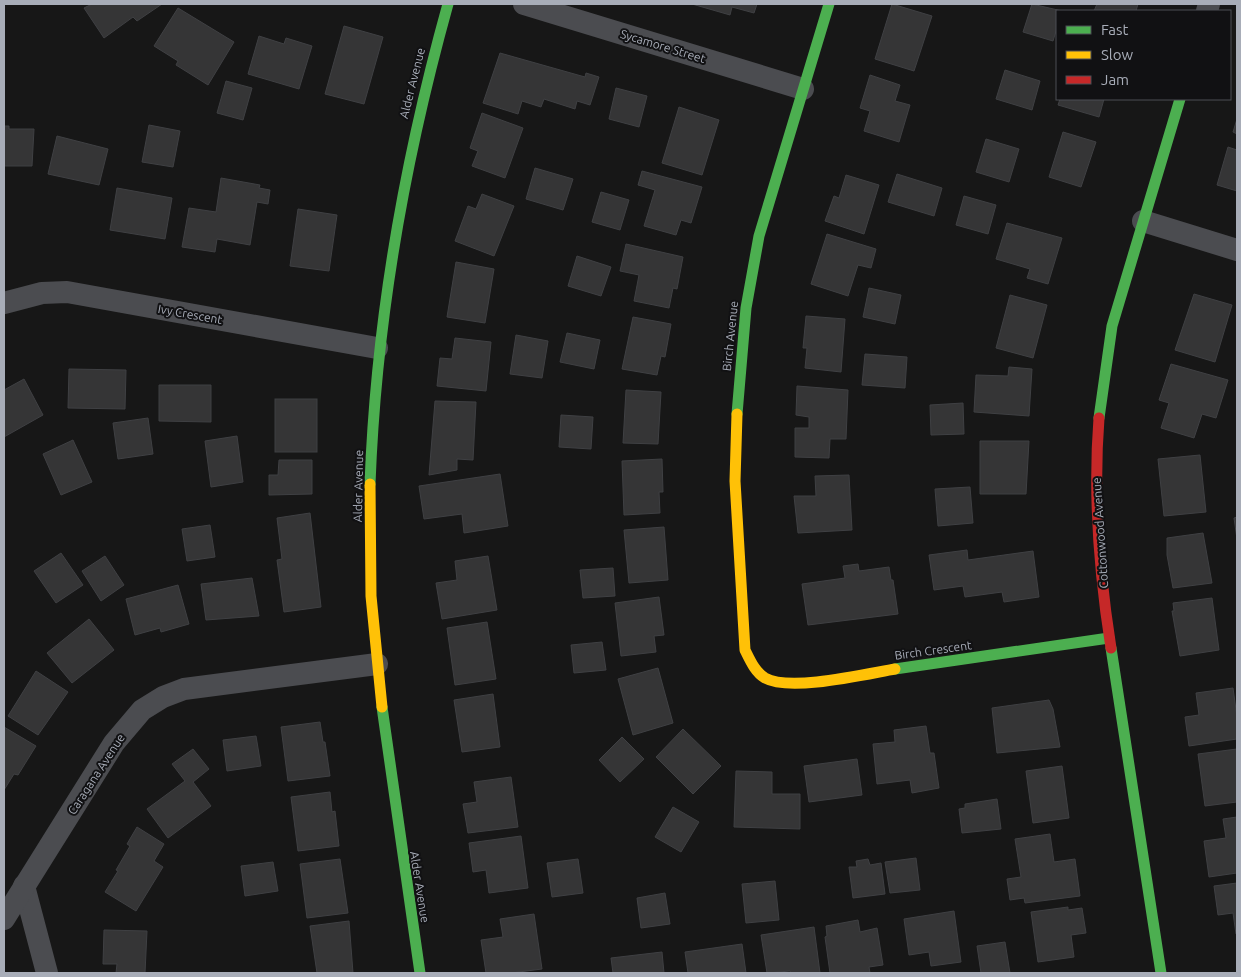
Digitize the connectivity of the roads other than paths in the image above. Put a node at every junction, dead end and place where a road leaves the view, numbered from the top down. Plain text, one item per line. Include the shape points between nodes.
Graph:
1 (448, 4) edge
2 (524, 4) edge
3 (829, 4) edge
4 (803, 89) junction
5 (1180, 100) edge
6 (1143, 221) junction
7 (1237, 250) edge
8 (4, 303) edge
9 (377, 348) junction
10 (1109, 638) junction
11 (377, 664) junction
12 (761, 677) joint
13 (24, 886) junction
14 (4, 919) edge
15 (47, 973) edge
16 (420, 973) edge
17 (1161, 973) edge

1 - 9 street, Alder Avenue via 429,67 409,155
2 - 4 street, Sycamore Street
3 - 4 street, Birch Avenue
4 - 12 street, Birch Avenue via 759,236 746,308 735,429 743,636 752,666
5 - 6 street, Cottonwood Avenue
6 - 7 street
6 - 10 street, Cottonwood Avenue via 1112,326 1099,413 1096,512
8 - 9 street, Ivy Crescent via 42,292 67,292
9 - 11 street, Alder Avenue via 370,578
10 - 12 street, Birch Crescent via 801,683 777,683
10 - 17 street, Cottonwood Avenue
11 - 13 street, Caragana Avenue via 184,689 142,710 114,744
11 - 16 street, Alder Avenue via 400,848
13 - 14 street, Caragana Avenue
13 - 15 street

